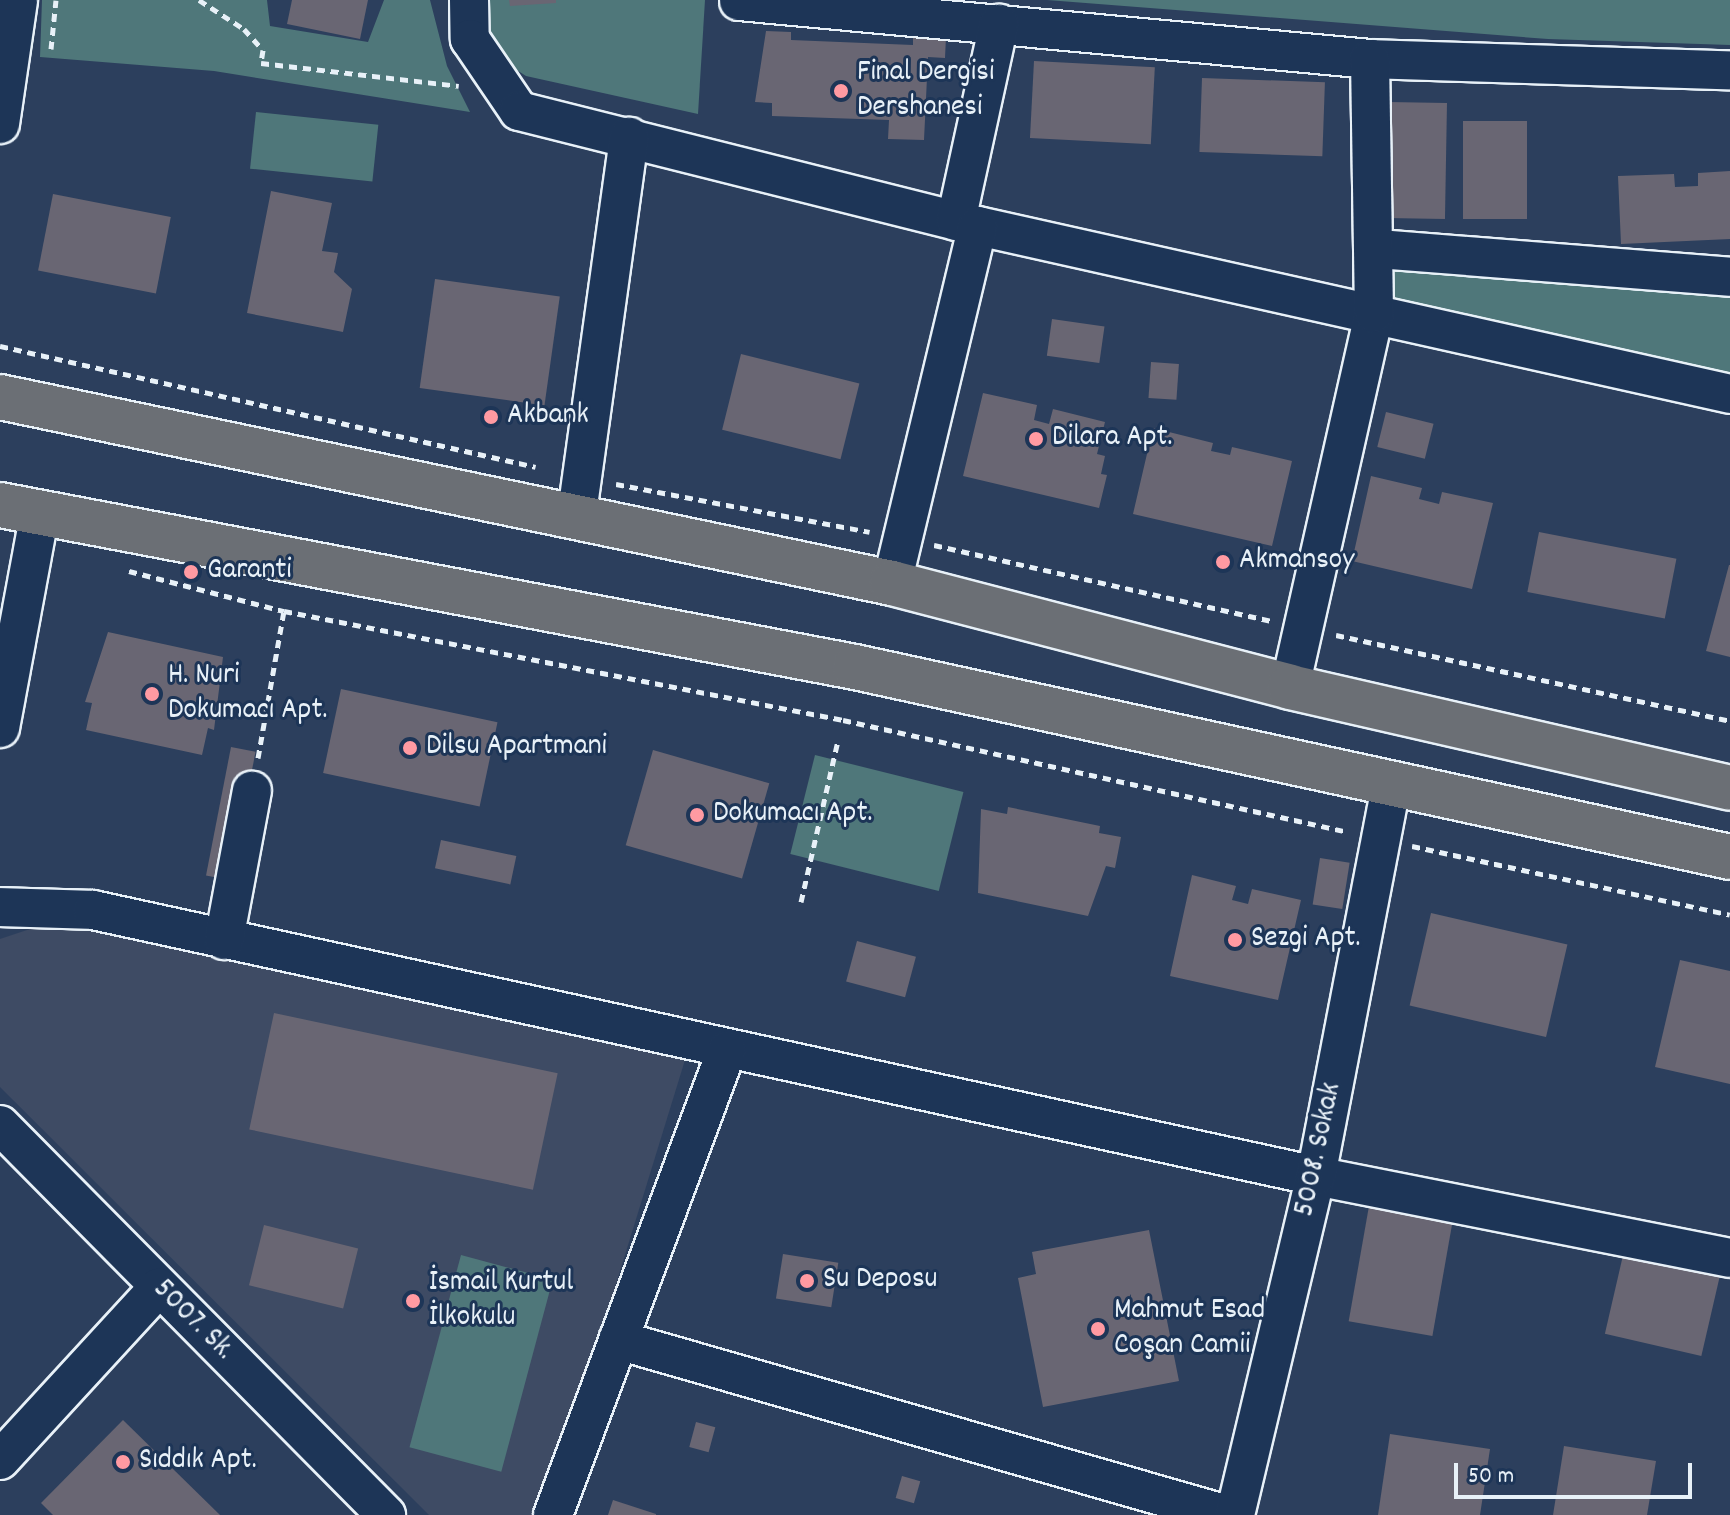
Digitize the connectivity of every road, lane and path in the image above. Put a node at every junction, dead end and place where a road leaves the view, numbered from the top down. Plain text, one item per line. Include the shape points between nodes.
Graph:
1 (18, 0) edge
2 (56, 0) edge
3 (469, 0) edge
4 (202, 1) edge
5 (739, 1) edge
6 (999, 24) junction
7 (51, 49) dead end
8 (1370, 59) junction
9 (1730, 70) edge
10 (470, 87) dead end
11 (0, 124) edge
12 (629, 137) junction
13 (967, 224) junction
14 (1378, 249) junction
15 (1730, 277) edge
16 (1374, 313) junction
17 (1730, 394) edge
18 (0, 397) edge
19 (12, 511) edge
20 (577, 513) junction
21 (110, 566) dead end
22 (892, 583) junction
23 (284, 611) junction
24 (1290, 687) junction
25 (0, 728) edge
26 (838, 741) dead end
27 (1392, 782) junction
28 (1730, 788) edge
29 (252, 791) joint
30 (1381, 839) junction
31 (1730, 857) edge
32 (801, 902) dead end
33 (0, 907) edge
34 (1730, 915) edge
35 (224, 940) junction
36 (727, 1050) junction
37 (0, 1125) edge
38 (1316, 1176) junction
39 (1730, 1258) edge
40 (158, 1288) junction
41 (618, 1340) junction
42 (0, 1460) edge
43 (386, 1515) edge
44 (553, 1515) edge
45 (1227, 1515) edge
46 (1235, 1515) edge

1 - 11 street
2 - 7 path
3 - 12 street via 470,39 519,111
4 - 10 path via 244,29 263,50 261,63
5 - 6 street
6 - 8 street
6 - 13 street
8 - 9 street
8 - 14 street
12 - 13 street
12 - 20 street
13 - 16 street
13 - 22 street
14 - 15 street
14 - 16 street
16 - 17 street
16 - 24 street
18 - 20 main road
19 - 25 street
19 - 27 main road via 855,667
20 - 22 main road
21 - 23 path
22 - 24 main road
23 - 29 path
23 - 30 path via 843,720
24 - 28 main road
26 - 32 path
27 - 30 street, 5008. Sokak
27 - 31 main road
29 - 35 street
30 - 34 path
30 - 38 street, 5008. Sokak
33 - 35 street via 93,910
35 - 36 street
36 - 38 street
36 - 41 street
37 - 40 street, 5007. Sk.
38 - 39 street
38 - 46 street, 5008. Sokak
40 - 42 street
40 - 43 street, 5007. Sk.
41 - 44 street
41 - 45 street

